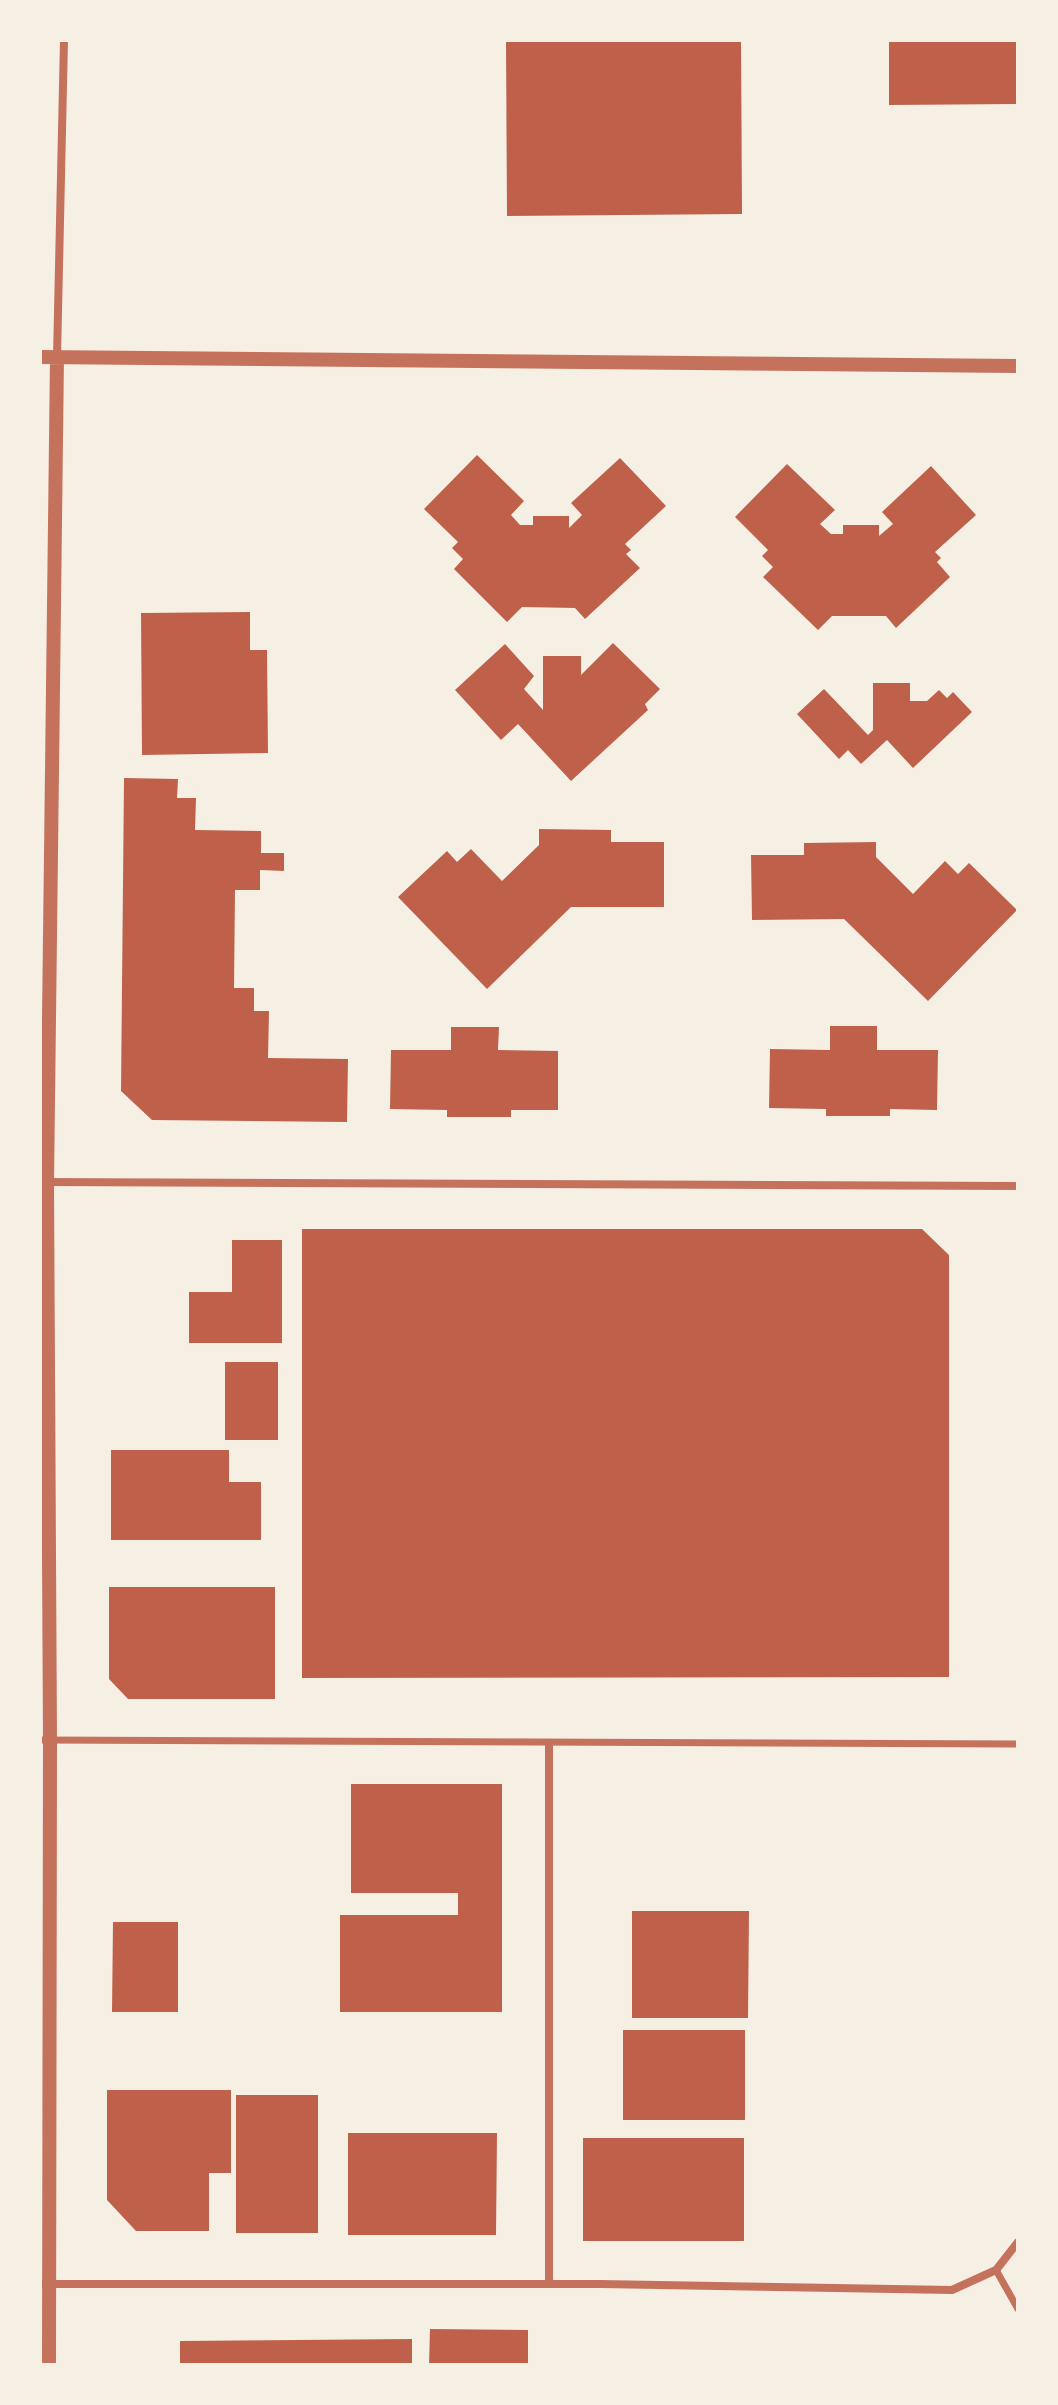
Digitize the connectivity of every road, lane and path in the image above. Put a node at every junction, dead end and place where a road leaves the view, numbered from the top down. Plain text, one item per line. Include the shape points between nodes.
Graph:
1 (64, 40) edge
2 (40, 357) edge
3 (57, 357) junction
4 (1018, 366) edge
5 (43, 1182) edge
6 (1018, 1186) edge
7 (45, 1740) edge
8 (549, 1743) junction
9 (1018, 1744) edge
10 (1018, 2242) edge
11 (996, 2270) junction
12 (44, 2284) edge
13 (549, 2284) junction
14 (1018, 2309) edge
15 (49, 2365) edge

1 - 3 street
2 - 3 street
3 - 4 street
3 - 5 street
5 - 6 street
5 - 7 street
7 - 8 street
7 - 12 street
8 - 9 street
8 - 13 street
10 - 11 street
11 - 13 street via 952,2290
11 - 14 street
12 - 13 street
12 - 15 street

